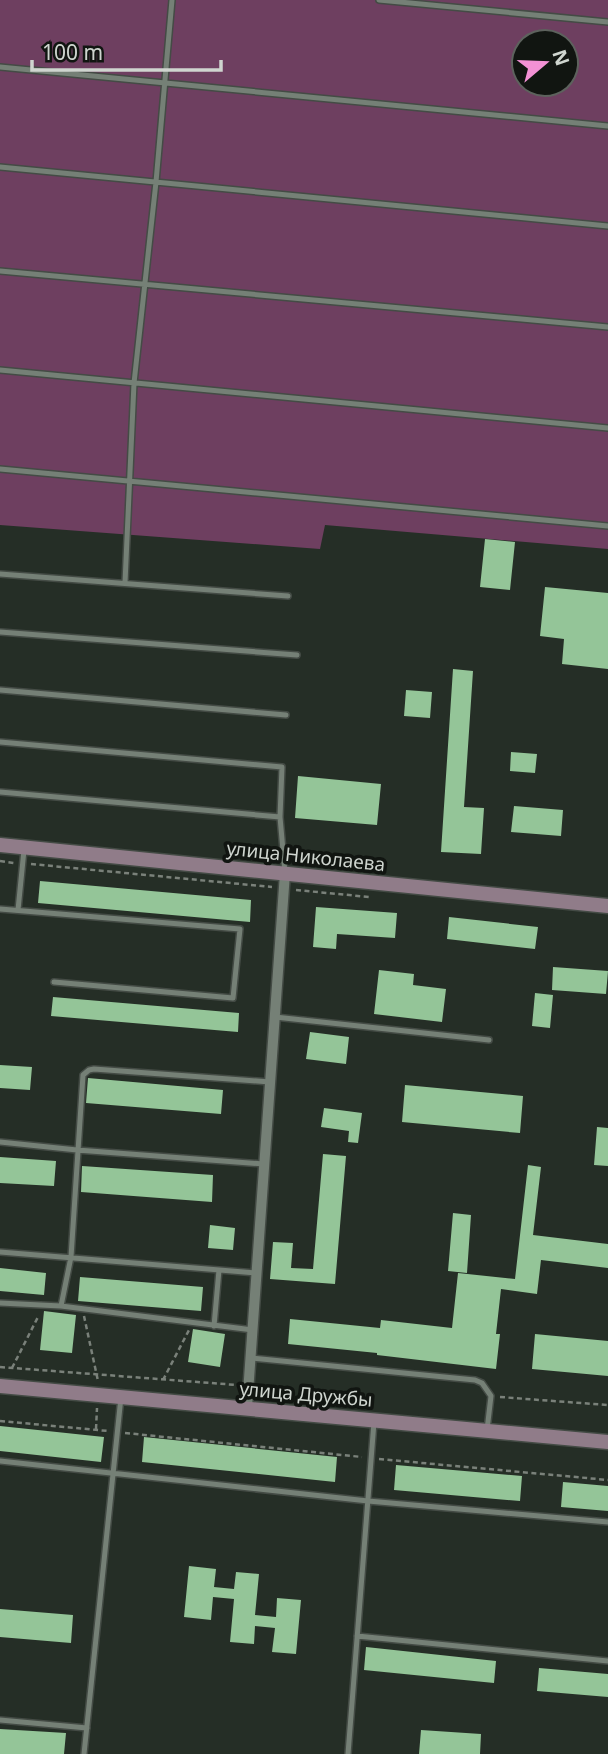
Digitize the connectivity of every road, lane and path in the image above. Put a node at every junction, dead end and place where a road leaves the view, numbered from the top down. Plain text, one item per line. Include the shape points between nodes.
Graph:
1 (172, 0) edge
2 (379, 0) edge
3 (608, 22) edge
4 (0, 66) edge
5 (165, 83) junction
6 (608, 126) edge
7 (0, 167) edge
8 (156, 182) junction
9 (608, 226) edge
10 (0, 271) edge
11 (146, 284) junction
12 (608, 327) edge
13 (0, 370) edge
14 (134, 383) junction
15 (608, 428) edge
16 (0, 469) edge
17 (130, 481) junction
18 (608, 526) edge
19 (0, 574) edge
20 (125, 583) junction
21 (288, 596) dead end
22 (0, 632) edge
23 (297, 655) dead end
24 (0, 690) edge
25 (286, 715) dead end
26 (0, 742) edge
27 (0, 792) edge
28 (280, 817) junction
29 (0, 845) edge
30 (24, 847) junction
31 (0, 861) edge
32 (22, 863) junction
33 (285, 873) junction
34 (284, 888) junction
35 (379, 898) dead end
36 (608, 906) edge
37 (0, 909) edge
38 (18, 910) junction
39 (54, 982) dead end
40 (275, 1017) junction
41 (489, 1040) dead end
42 (270, 1082) junction
43 (0, 1142) edge
44 (78, 1150) junction
45 (264, 1164) junction
46 (0, 1252) edge
47 (71, 1257) junction
48 (219, 1270) junction
49 (257, 1273) junction
50 (0, 1303) edge
51 (43, 1305) junction
52 (61, 1306) junction
53 (83, 1309) junction
54 (193, 1323) junction
55 (214, 1326) junction
56 (253, 1330) junction
57 (251, 1358) junction
58 (0, 1367) edge
59 (12, 1368) junction
60 (97, 1375) junction
61 (163, 1380) junction
62 (0, 1386) edge
63 (249, 1386) junction
64 (491, 1396) junction
65 (121, 1397) junction
66 (98, 1405) dead end
67 (608, 1405) edge
68 (247, 1407) junction
69 (374, 1419) junction
70 (0, 1421) edge
71 (96, 1430) junction
72 (487, 1430) junction
73 (118, 1432) junction
74 (608, 1442) edge
75 (371, 1458) junction
76 (0, 1461) edge
77 (114, 1473) junction
78 (608, 1480) edge
79 (368, 1501) junction
80 (608, 1522) edge
81 (357, 1636) junction
82 (608, 1661) edge
83 (0, 1720) edge
84 (87, 1728) junction
85 (84, 1754) edge
86 (348, 1754) edge

1 - 5 lane
2 - 3 lane
4 - 5 lane
5 - 6 lane
5 - 8 lane
7 - 8 lane
8 - 9 lane
8 - 11 lane
10 - 11 lane
11 - 12 lane
11 - 14 lane
13 - 14 lane
14 - 15 lane
14 - 17 lane
16 - 17 lane
17 - 18 lane
17 - 20 lane
19 - 20 lane
20 - 21 lane
22 - 23 lane
24 - 25 lane
26 - 28 lane via 282,767
27 - 28 lane
28 - 33 lane
29 - 30 main road, улица Николаева
30 - 32 lane
30 - 33 main road, улица Николаева
31 - 32 path
32 - 34 path
32 - 38 lane
33 - 34 street
33 - 36 main road, улица Николаева
34 - 35 path
34 - 40 street
37 - 38 lane
38 - 39 lane via 240,929 233,998
40 - 41 lane
40 - 42 street
42 - 44 lane via 89,1070 83,1075
42 - 45 street
43 - 44 lane
44 - 45 lane
44 - 47 lane
45 - 49 street
46 - 47 lane
47 - 48 lane
47 - 52 lane
48 - 49 lane
48 - 55 lane
49 - 56 street
50 - 51 lane
51 - 52 lane
51 - 59 path
52 - 53 lane
53 - 54 lane
53 - 60 path
54 - 55 lane
54 - 61 path
55 - 56 lane
56 - 57 street
57 - 63 street
57 - 64 lane via 475,1380
58 - 59 path
59 - 60 path
60 - 61 path
61 - 63 path
62 - 65 main road, улица Дружбы
63 - 68 street
64 - 67 path
64 - 72 lane
65 - 68 main road, улица Дружбы
65 - 73 lane
66 - 71 path
68 - 69 main road, улица Дружбы
69 - 72 main road, улица Дружбы
69 - 75 lane
70 - 71 path
71 - 73 path
72 - 74 main road, улица Дружбы
73 - 75 path
73 - 77 lane
75 - 78 path
75 - 79 lane
76 - 77 lane
77 - 79 lane
77 - 84 lane
79 - 80 lane
79 - 81 lane
81 - 82 lane
81 - 86 lane
83 - 84 lane
84 - 85 lane

